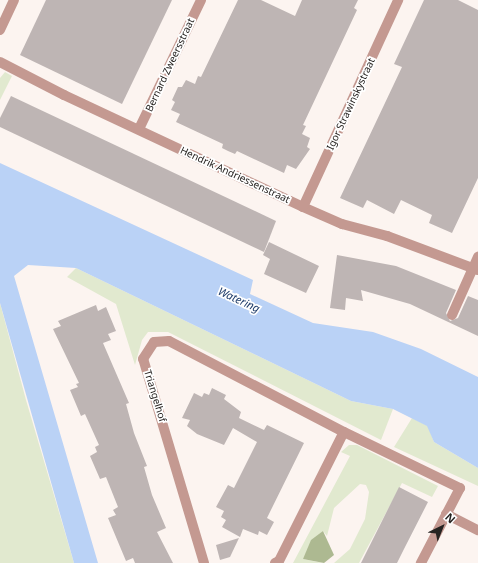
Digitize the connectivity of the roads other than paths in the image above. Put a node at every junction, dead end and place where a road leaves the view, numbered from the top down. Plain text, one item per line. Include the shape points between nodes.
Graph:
1 (14, 0) edge
2 (201, 0) edge
3 (398, 0) edge
4 (0, 30) edge
5 (0, 62) edge
6 (139, 129) junction
7 (303, 207) junction
8 (478, 257) edge
9 (475, 269) edge
10 (452, 315) dead end
11 (344, 432) junction
12 (446, 514) junction
13 (478, 530) edge
14 (204, 563) edge
15 (275, 563) edge
16 (421, 563) edge

1 - 4 street
2 - 6 street, Bernard Zweersstraat
3 - 7 street, Igor Strawinskystraat
5 - 6 street, Hendrik Andriessenstraat via 64,96
6 - 7 street, Hendrik Andriessenstraat
7 - 9 street, Hendrik Andriessenstraat via 342,224 387,236
8 - 9 street
9 - 10 street
11 - 12 street, Triangelhof via 460,488
11 - 14 street, Triangelhof via 169,342 154,342 144,359
11 - 15 street via 279,561
12 - 13 street
12 - 16 street, Triangelhof

